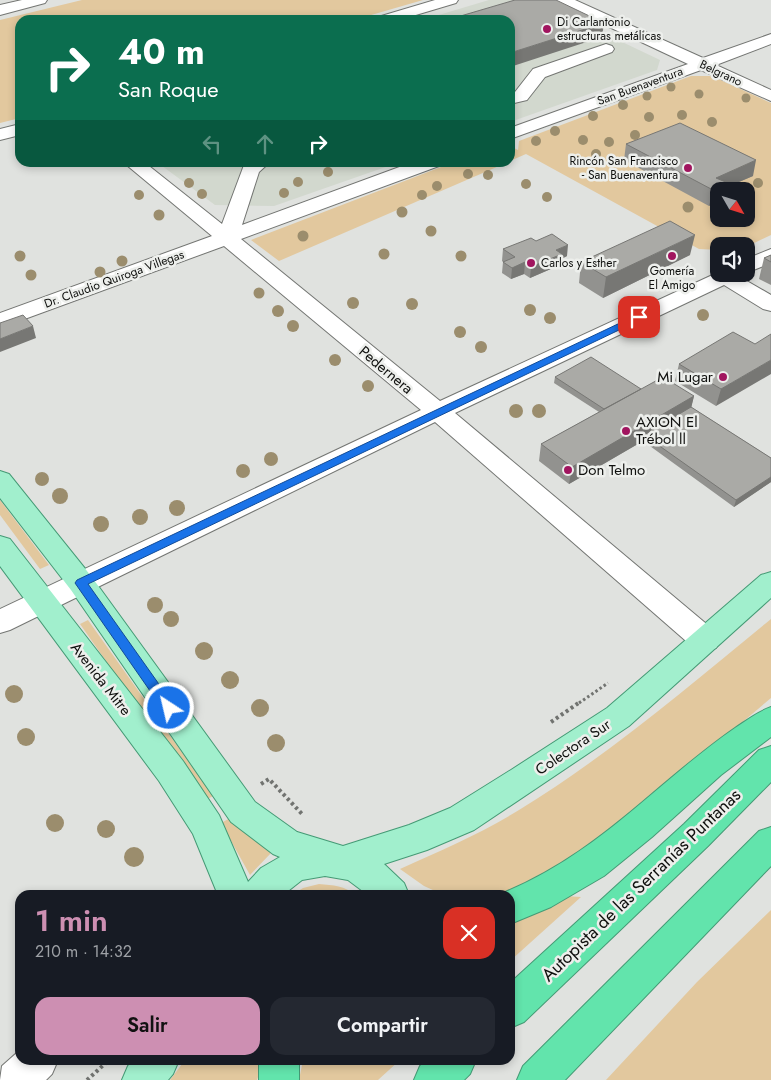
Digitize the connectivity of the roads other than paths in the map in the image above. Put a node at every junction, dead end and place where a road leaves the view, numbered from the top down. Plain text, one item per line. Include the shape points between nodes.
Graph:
1 (40, 0) edge
2 (451, 0) edge
3 (563, 0) edge
4 (0, 10) edge
5 (400, 15) edge
6 (771, 39) edge
7 (606, 49) dead end
8 (701, 64) junction
9 (771, 96) edge
10 (515, 98) edge
11 (15, 130) edge
12 (515, 132) edge
13 (0, 135) edge
14 (138, 167) edge
15 (254, 167) edge
16 (419, 167) edge
17 (228, 238) junction
18 (771, 255) edge
19 (755, 263) edge
20 (713, 282) edge
21 (738, 282) edge
22 (771, 304) edge
23 (0, 321) edge
24 (437, 412) junction
25 (0, 480) edge
26 (0, 546) edge
27 (771, 582) edge
28 (81, 583) junction
29 (41, 602) junction
30 (0, 622) edge
31 (705, 640) junction
32 (771, 720) edge
33 (771, 760) edge
34 (771, 842) edge
35 (339, 861) junction
36 (234, 890) edge
37 (263, 890) edge
38 (387, 890) edge
39 (515, 905) edge
40 (515, 1004) edge
41 (32, 1065) edge
42 (155, 1065) edge
43 (279, 1065) edge
44 (450, 1065) edge
45 (16, 1080) edge
46 (142, 1080) edge
47 (279, 1080) edge
48 (434, 1080) edge
49 (537, 1080) edge

1 - 4 street
2 - 5 street
3 - 8 street, Belgrano
6 - 8 street, San Buenaventura
7 - 10 street via 539,73 521,96
8 - 9 street, Belgrano
8 - 12 street, San Buenaventura
11 - 13 street
14 - 17 street, Pedernera
15 - 17 street
16 - 17 street
17 - 23 street, Dr. Claudio Quiroga Villegas
17 - 24 street, Pedernera
18 - 19 street
20 - 24 street
21 - 22 street
24 - 28 street
24 - 31 street, Pedernera
25 - 28 main road
26 - 29 main road, Avenida Mitre
27 - 31 main road, Colectora Sur
28 - 29 street
28 - 35 main road via 243,812 285,843
29 - 30 street
29 - 36 main road, Avenida Mitre via 171,771 207,826
31 - 35 main road, Colectora Sur via 618,717 462,819 415,839
32 - 39 highway via 711,763 595,863 536,898
33 - 40 highway, Autopista de las Serranías Puntanas
34 - 49 highway
35 - 37 main road via 310,861 288,869
35 - 38 main road via 364,869
41 - 45 street
42 - 46 main road
43 - 47 highway
44 - 48 highway

